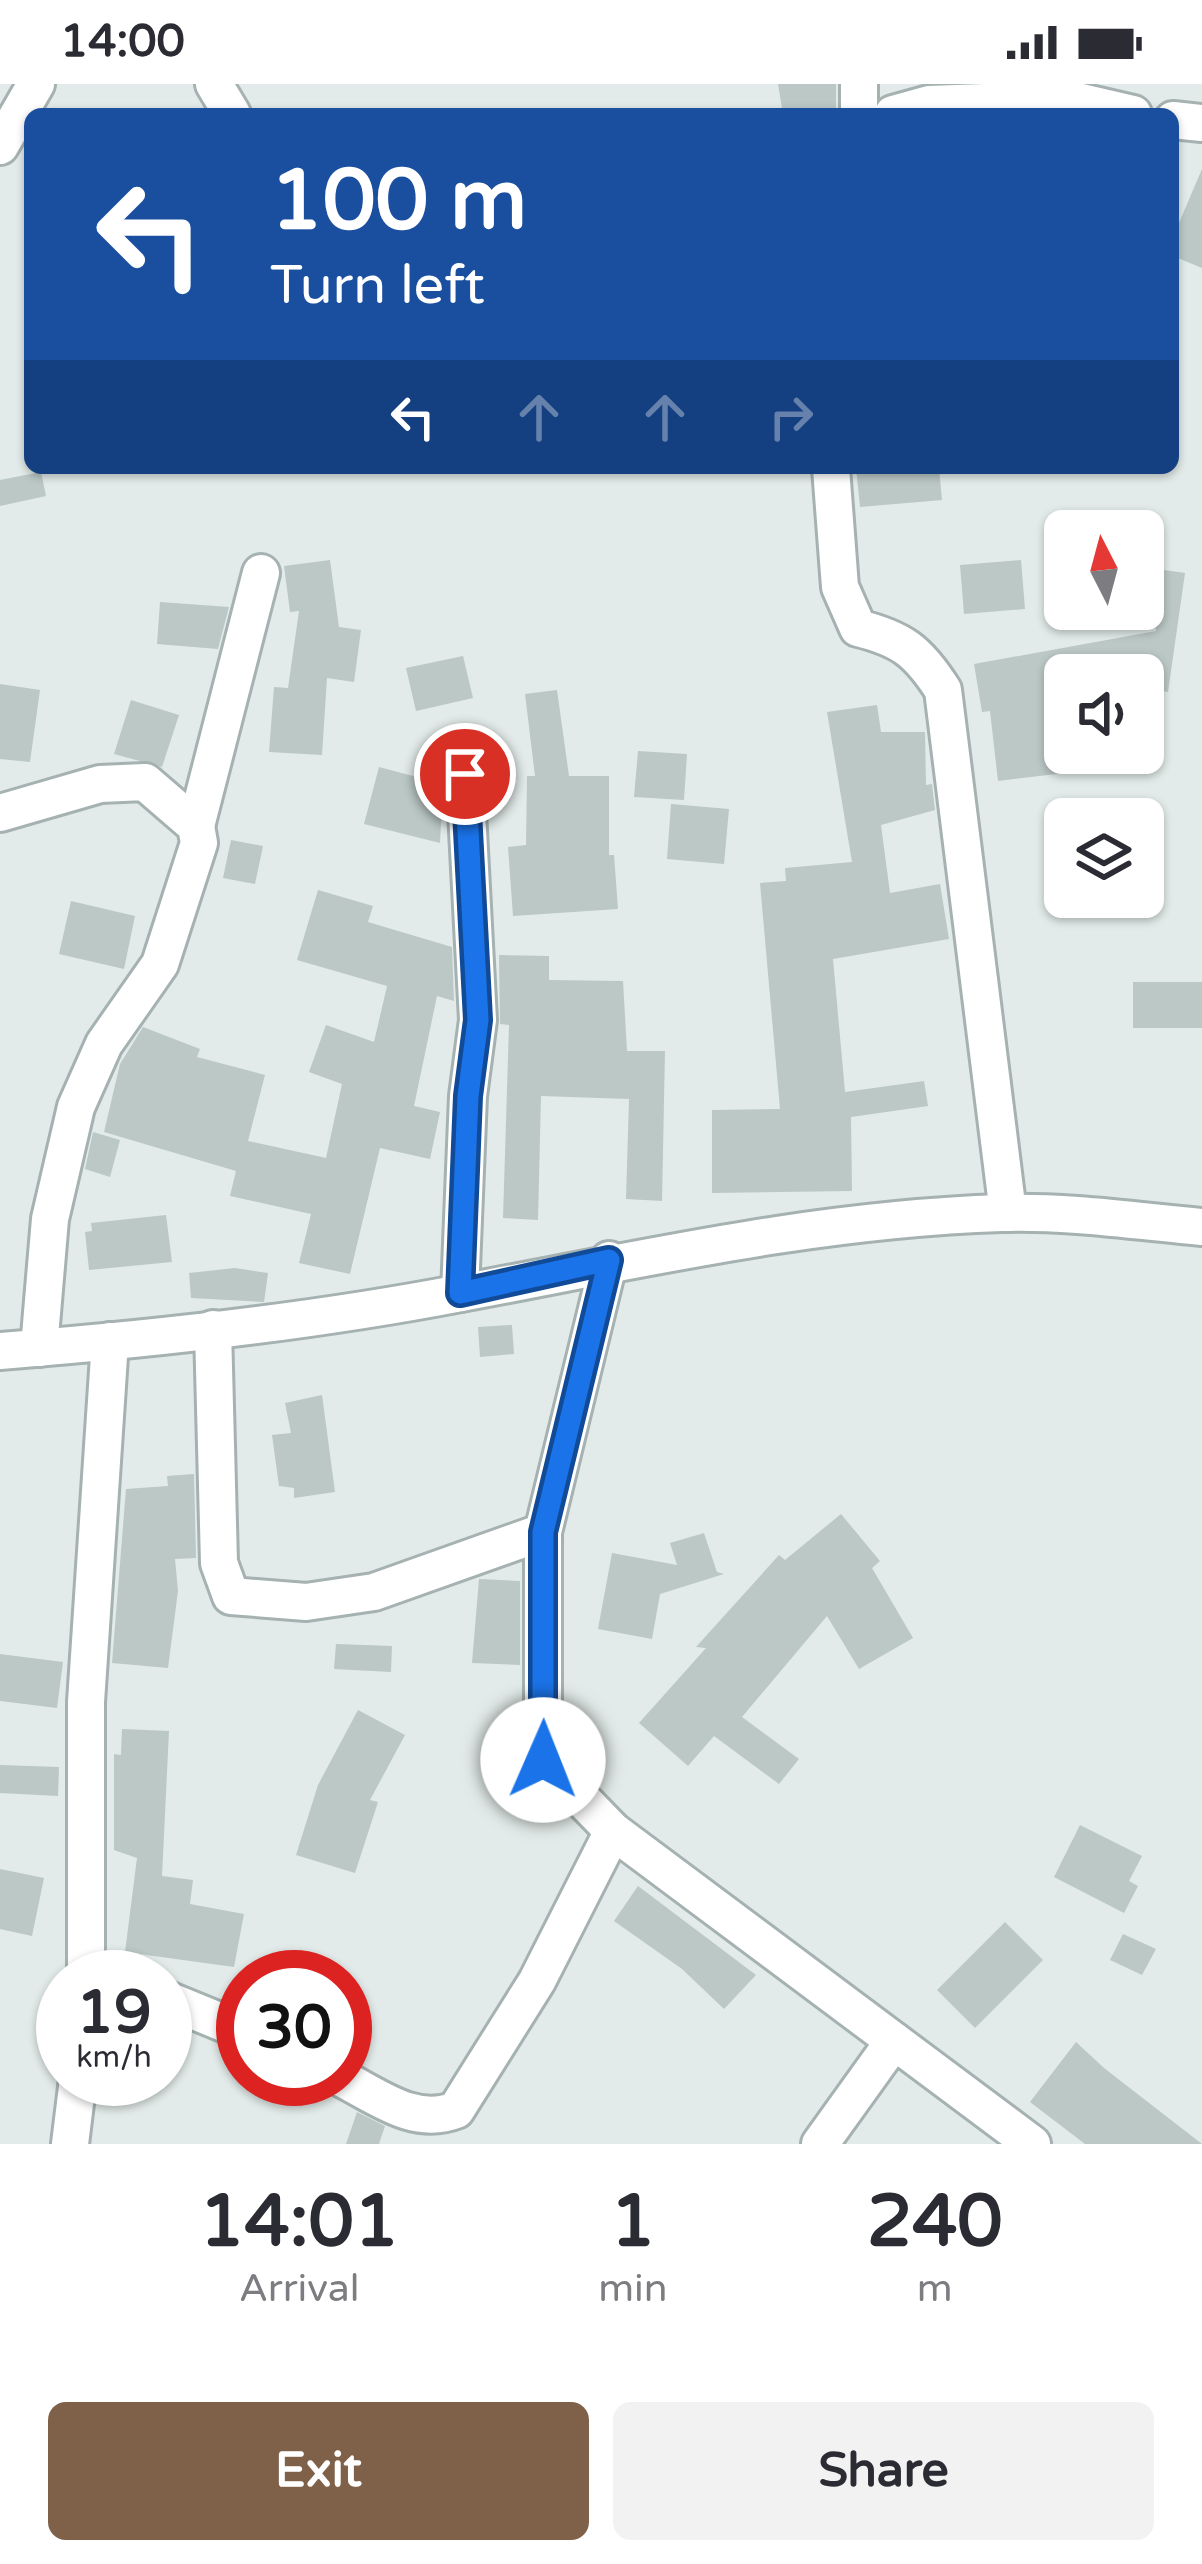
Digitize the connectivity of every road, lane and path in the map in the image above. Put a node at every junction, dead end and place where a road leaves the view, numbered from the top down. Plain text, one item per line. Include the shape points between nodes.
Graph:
1 (36, 84) edge
2 (915, 108) edge
3 (1107, 108) edge
4 (0, 146) edge
5 (831, 474) edge
6 (261, 574) dead end
7 (465, 774) dead end
8 (0, 813) edge
9 (196, 826) junction
10 (1008, 1213) junction
11 (1202, 1227) edge
12 (609, 1260) junction
13 (460, 1293) junction
14 (213, 1329) junction
15 (110, 1342) junction
16 (39, 1348) junction
17 (0, 1352) edge
18 (543, 1532) junction
19 (613, 1831) junction
20 (94, 1950) edge
21 (894, 2041) junction
22 (372, 2094) edge
23 (74, 2106) edge
24 (70, 2144) edge
25 (820, 2144) edge
26 (1032, 2144) edge

1 - 4 street
2 - 3 street via 1068,99
5 - 10 street via 840,587 857,628 919,652 943,690
6 - 9 street
7 - 13 street via 478,1020
8 - 9 street via 100,784 145,782
9 - 16 street via 199,843 160,964 104,1044 76,1106 50,1220
10 - 11 street
10 - 12 street via 794,1230
12 - 13 street
12 - 18 street
13 - 14 street
14 - 15 street
14 - 18 street via 219,1563 231,1596 306,1602 374,1592
15 - 16 street
15 - 20 street via 86,1702
16 - 17 street
18 - 19 street via 543,1760
19 - 21 street
19 - 22 street via 537,1981 456,2110 413,2115
21 - 25 street
21 - 26 street
23 - 24 street

